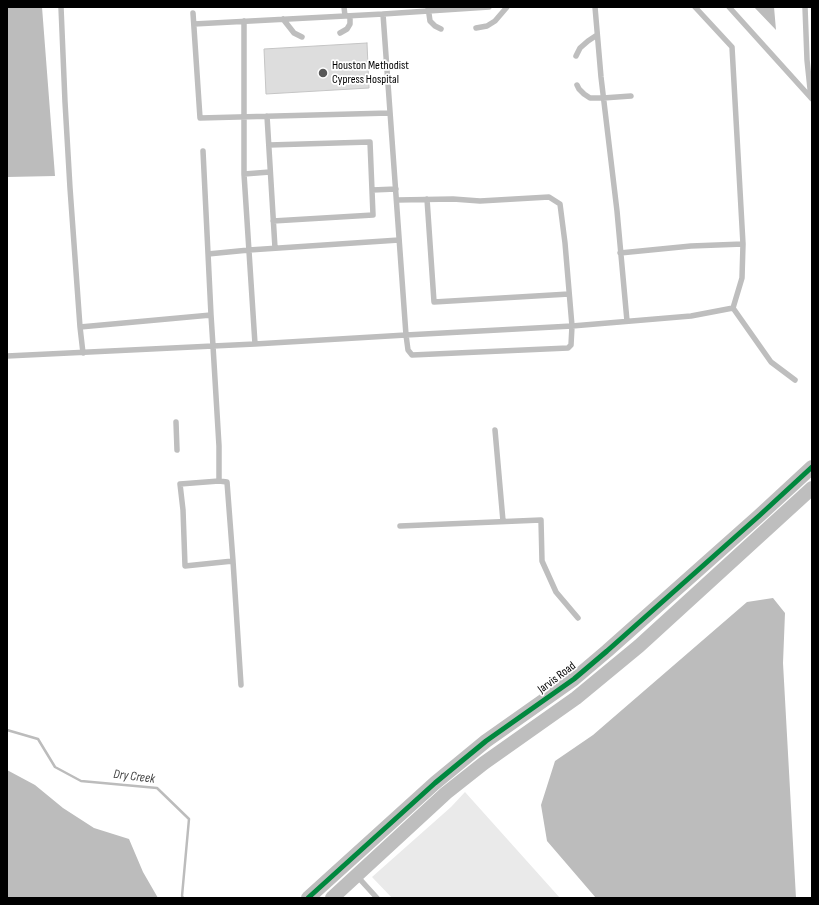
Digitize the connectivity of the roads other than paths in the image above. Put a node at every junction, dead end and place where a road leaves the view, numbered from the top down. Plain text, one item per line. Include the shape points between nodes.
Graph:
1 (61, 7) edge
2 (344, 7) edge
3 (489, 7) edge
4 (507, 7) edge
5 (595, 7) edge
6 (695, 7) edge
7 (729, 7) edge
8 (805, 7) edge
9 (445, 8) edge
10 (428, 9) edge
11 (193, 13) dead end
12 (383, 14) junction
13 (348, 16) junction
14 (283, 19) junction
15 (244, 22) junction
16 (194, 24) junction
17 (476, 28) dead end
18 (441, 29) dead end
19 (340, 33) dead end
20 (597, 35) junction
21 (302, 36) dead end
22 (576, 56) dead end
23 (578, 84) dead end
24 (631, 96) dead end
25 (603, 98) junction
26 (811, 99) edge
27 (390, 113) junction
28 (244, 116) junction
29 (267, 116) junction
30 (269, 145) junction
31 (203, 151) dead end
32 (270, 172) junction
33 (244, 174) junction
34 (372, 190) junction
35 (396, 190) junction
36 (427, 199) junction
37 (396, 200) junction
38 (273, 221) junction
39 (399, 240) junction
40 (743, 244) junction
41 (275, 248) junction
42 (249, 250) junction
43 (620, 253) junction
44 (208, 254) junction
45 (569, 294) junction
46 (733, 308) junction
47 (212, 315) junction
48 (627, 321) junction
49 (572, 326) junction
50 (80, 327) junction
51 (406, 335) junction
52 (255, 344) junction
53 (213, 346) junction
54 (83, 353) junction
55 (7, 356) edge
56 (795, 380) dead end
57 (176, 422) dead end
58 (495, 430) dead end
59 (177, 450) dead end
60 (812, 467) edge
61 (219, 482) junction
62 (812, 488) edge
63 (760, 515) junction
64 (503, 521) junction
65 (771, 525) junction
66 (400, 526) dead end
67 (234, 561) junction
68 (578, 618) dead end
69 (241, 685) dead end
70 (435, 783) junction
71 (444, 794) junction
72 (357, 875) junction
73 (308, 898) edge
74 (332, 898) edge
75 (377, 898) edge

1 - 50 lane
2 - 13 lane
3 - 9 lane
4 - 17 lane via 495,21
5 - 20 lane
6 - 40 lane via 732,47
7 - 26 lane
8 - 26 lane
9 - 10 lane
10 - 12 lane
10 - 18 lane via 430,21
11 - 16 lane
12 - 13 lane
12 - 27 lane
13 - 14 lane
13 - 19 lane via 350,24
14 - 15 lane
14 - 21 lane via 294,33
15 - 16 lane
15 - 28 lane
16 - 28 lane via 200,118
20 - 22 lane via 580,48
20 - 25 lane
23 - 25 lane via 579,89 590,98
24 - 25 lane
25 - 43 lane
27 - 29 lane
27 - 35 lane
28 - 29 lane
28 - 33 lane
29 - 30 lane
30 - 32 lane
30 - 34 lane via 370,142
31 - 44 lane
32 - 33 lane
32 - 38 lane
33 - 42 lane
34 - 35 lane
34 - 38 lane via 373,215
35 - 37 lane
36 - 37 lane
36 - 45 lane via 480,201 549,197 560,204
36 - 45 lane via 434,302
37 - 39 lane
38 - 41 lane
39 - 41 lane
39 - 51 lane
40 - 43 lane
40 - 46 lane via 742,278
41 - 42 lane
42 - 44 lane
42 - 52 lane
43 - 48 lane
44 - 47 lane
45 - 49 lane
46 - 48 lane via 691,316
46 - 56 lane via 771,362
47 - 50 lane
47 - 53 lane
48 - 49 lane
49 - 51 lane
49 - 51 lane via 571,345 568,348 412,355 408,350
50 - 54 lane
51 - 52 lane
52 - 53 lane
53 - 54 lane
53 - 61 lane
54 - 55 lane
57 - 59 lane
58 - 64 lane
60 - 63 street, Jarvis Road
61 - 67 lane via 227,482
61 - 67 lane via 180,484 185,566
62 - 65 street
63 - 65 street
63 - 70 street, Jarvis Road via 574,679 486,740
64 - 66 lane
64 - 68 lane via 541,520 542,561 556,592
65 - 71 street via 607,673
67 - 69 lane
70 - 71 street
70 - 73 street, Jarvis Road
71 - 72 street
72 - 74 street
72 - 75 lane

